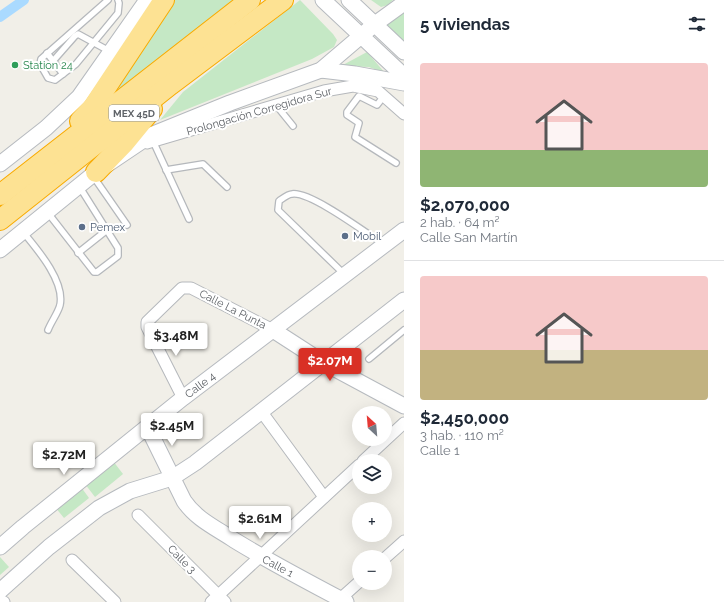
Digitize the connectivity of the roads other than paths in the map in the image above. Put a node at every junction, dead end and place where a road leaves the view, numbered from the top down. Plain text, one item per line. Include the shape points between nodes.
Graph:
1 (108, 0) edge
2 (118, 0) edge
3 (147, 0) edge
4 (164, 0) edge
5 (250, 0) edge
6 (323, 0) edge
7 (349, 0) edge
8 (404, 3) edge
9 (277, 5) edge
10 (376, 24) junction
11 (362, 35) junction
12 (94, 42) junction
13 (111, 52) junction
14 (404, 52) edge
15 (47, 53) junction
16 (53, 61) junction
17 (321, 70) junction
18 (63, 74) junction
19 (404, 76) edge
20 (404, 83) edge
21 (170, 85) junction
22 (384, 96) junction
23 (276, 105) junction
24 (404, 114) edge
25 (293, 126) dead end
26 (153, 142) junction
27 (131, 148) junction
28 (396, 163) dead end
29 (0, 164) edge
30 (39, 164) junction
31 (166, 170) junction
32 (94, 174) junction
33 (79, 186) junction
34 (227, 186) dead end
35 (4, 191) edge
36 (47, 211) junction
37 (189, 219) dead end
38 (0, 220) edge
39 (127, 225) dead end
40 (107, 230) junction
41 (404, 230) edge
42 (23, 232) junction
43 (385, 245) junction
44 (0, 250) edge
45 (78, 253) junction
46 (345, 275) junction
47 (404, 300) edge
48 (48, 330) dead end
49 (273, 330) junction
50 (404, 330) edge
51 (369, 359) dead end
52 (324, 363) junction
53 (183, 398) junction
54 (404, 406) edge
55 (261, 411) junction
56 (404, 423) edge
57 (148, 428) junction
58 (371, 454) edge
59 (352, 471) edge
60 (172, 478) junction
61 (324, 497) junction
62 (138, 515) dead end
63 (404, 541) edge
64 (0, 547) edge
65 (392, 552) edge
66 (260, 556) junction
67 (72, 560) dead end
68 (352, 590) edge
69 (0, 591) edge
70 (0, 600) edge
71 (218, 600) edge
72 (343, 600) edge
73 (4, 602) edge
74 (115, 602) edge

1 - 15 lane
2 - 12 lane via 118,13
3 - 13 main road
4 - 30 highway via 93,107
5 - 30 highway, MEX 45D
6 - 11 main road
7 - 10 main road
8 - 10 main road
9 - 21 highway, MEX 45D
10 - 11 main road
10 - 14 main road
11 - 17 main road
11 - 19 main road
12 - 13 lane
12 - 16 lane via 78,34
12 - 18 lane via 76,64
13 - 29 main road via 79,97 46,128
15 - 16 lane
15 - 18 lane via 40,61 48,78 55,80
16 - 18 lane
17 - 20 main road
17 - 27 main road via 158,132
21 - 32 highway via 144,120
21 - 38 highway, MEX 45D
22 - 23 street, Prolongación Corregidora Sur via 378,91 353,86 324,91
22 - 24 street, Prolongación Corregidora Sur
22 - 28 lane via 377,105 359,96 347,115 359,123 355,137
23 - 25 lane
23 - 26 street, Prolongación Corregidora Sur
26 - 27 street, Prolongación Corregidora Sur
26 - 31 lane
27 - 32 main road
30 - 35 highway, MEX 45D
31 - 34 lane via 203,164
31 - 37 lane
32 - 33 main road
32 - 39 lane
33 - 36 main road
33 - 40 lane
36 - 42 main road
36 - 45 lane
40 - 45 lane
40 - 45 lane via 118,248 118,256 94,272
41 - 43 main road, Calle 4
42 - 44 main road
42 - 48 lane via 38,250 60,289 60,305
43 - 46 main road, Calle 4
43 - 46 lane via 301,194 291,194 278,201 278,210
46 - 49 main road, Calle 4
47 - 52 main road
49 - 52 main road
49 - 53 main road, Calle 4
49 - 53 street, Calle La Punta via 190,288 182,288 147,322 147,327
50 - 51 lane
52 - 54 main road
52 - 55 main road
53 - 57 main road, Calle 4
55 - 60 main road
55 - 61 street
56 - 58 street
57 - 60 main road, Calle 1
57 - 64 main road, Calle 4
59 - 61 street
60 - 66 main road, Calle 1 via 191,511
60 - 69 main road via 130,491 99,508 49,547
61 - 66 street
62 - 71 street, Calle 3
63 - 65 street
66 - 71 street
66 - 72 main road, Calle 1
67 - 74 street
68 - 72 street
70 - 73 street

